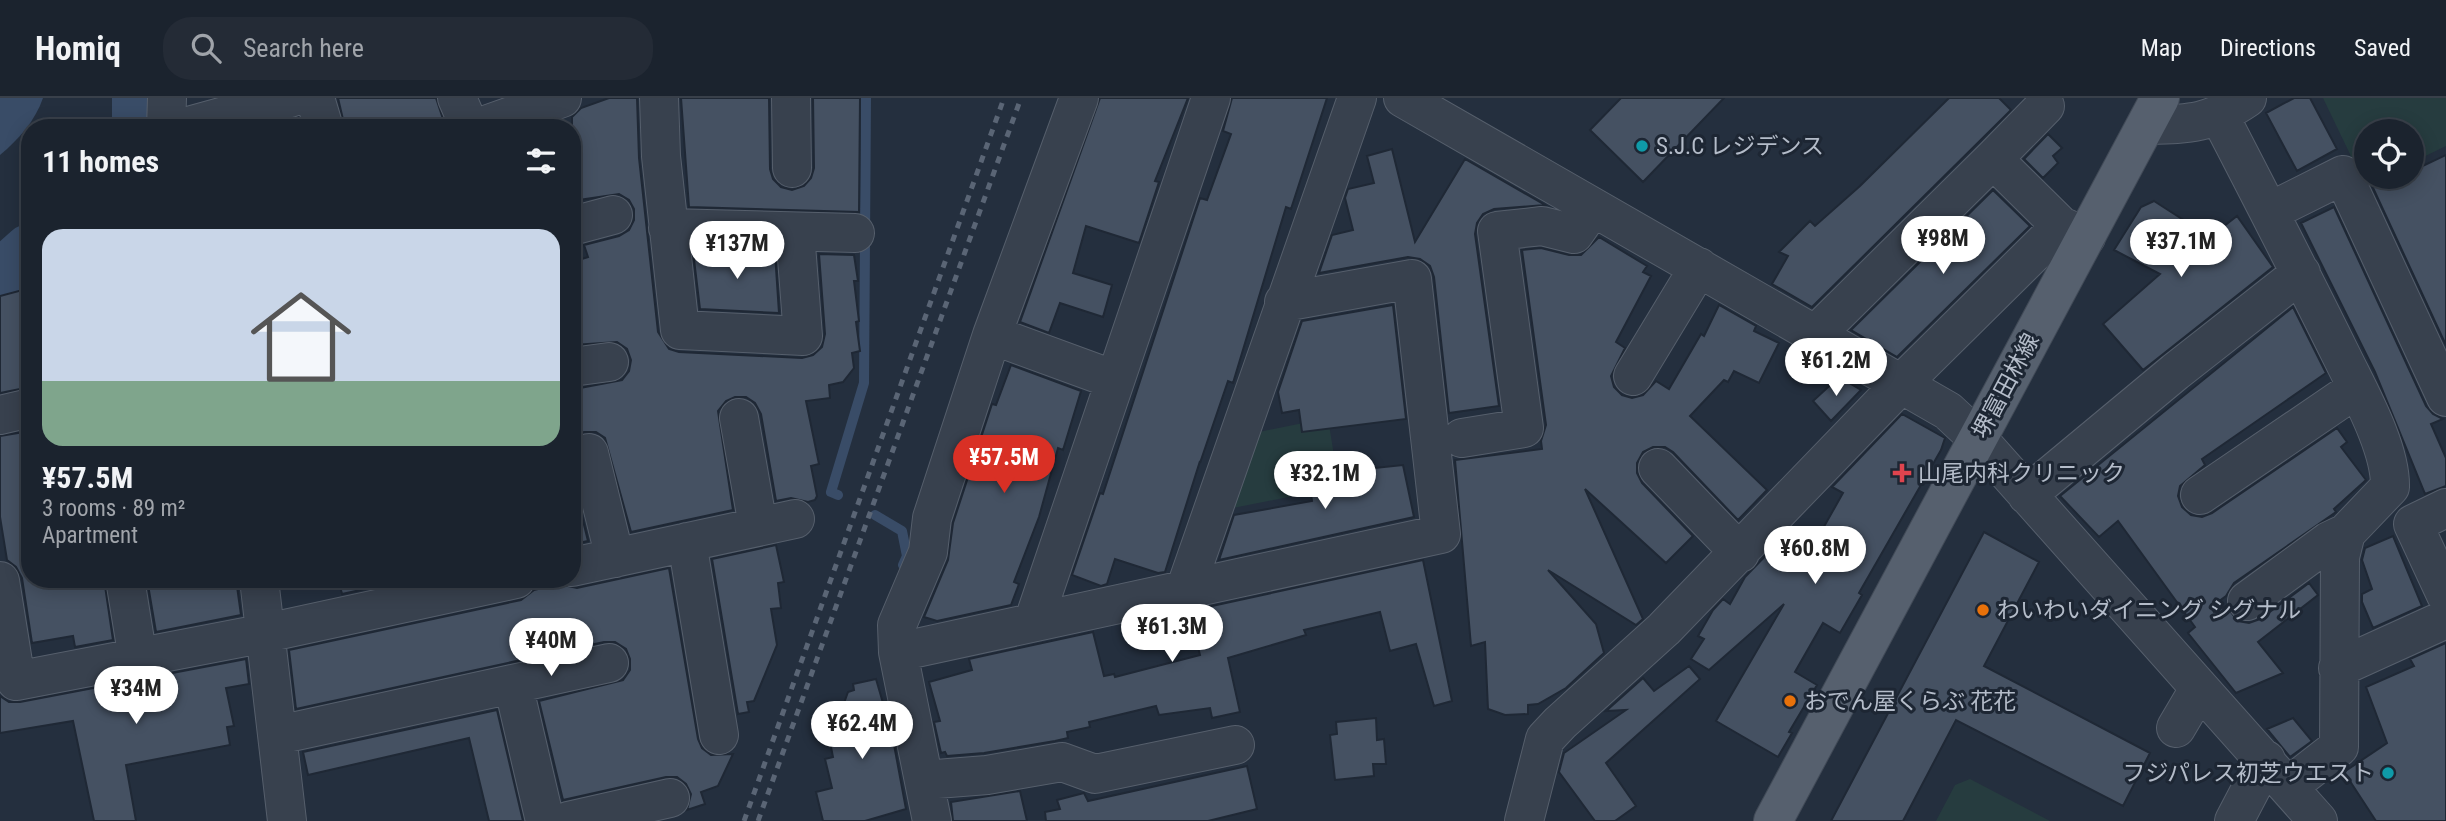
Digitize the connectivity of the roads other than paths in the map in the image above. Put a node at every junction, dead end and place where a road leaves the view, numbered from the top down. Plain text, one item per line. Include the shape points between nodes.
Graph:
1 (167, 98) edge
2 (290, 98) edge
3 (316, 98) edge
4 (457, 98) edge
5 (562, 98) edge
6 (659, 98) edge
7 (791, 98) edge
8 (1079, 98) edge
9 (1212, 98) edge
10 (1357, 98) edge
11 (1403, 98) edge
12 (2045, 106) dead end
13 (2233, 107) edge
14 (2153, 111) edge
15 (166, 119) edge
16 (214, 119) edge
17 (322, 119) edge
18 (466, 119) edge
19 (502, 119) edge
20 (1993, 159) junction
21 (792, 168) dead end
22 (1593, 207) junction
23 (2269, 212) junction
24 (613, 215) dead end
25 (581, 224) edge
26 (668, 228) junction
27 (795, 232) junction
28 (2073, 232) junction
29 (855, 233) dead end
30 (1699, 267) junction
31 (2301, 273) junction
32 (1284, 302) junction
33 (992, 334) junction
34 (1815, 335) junction
35 (1633, 376) dead end
36 (1115, 380) junction
37 (1900, 384) junction
38 (2357, 388) junction
39 (2446, 397) edge
40 (21, 410) edge
41 (0, 415) edge
42 (739, 418) dead end
43 (1462, 438) dead end
44 (1978, 439) junction
45 (589, 453) dead end
46 (1658, 468) dead end
47 (2027, 495) junction
48 (2200, 495) dead end
49 (2446, 508) edge
50 (794, 519) dead end
51 (758, 526) junction
52 (2346, 533) junction
53 (687, 542) junction
54 (1740, 553) junction
55 (615, 558) junction
56 (581, 565) edge
57 (0, 581) edge
58 (126, 588) edge
59 (260, 588) edge
60 (474, 588) edge
61 (1185, 590) junction
62 (2446, 595) edge
63 (2248, 601) dead end
64 (2446, 619) edge
65 (1034, 620) junction
66 (266, 633) junction
67 (898, 652) junction
68 (138, 659) junction
69 (609, 663) dead end
70 (2338, 668) junction
71 (513, 684) junction
72 (2199, 689) junction
73 (2176, 728) dead end
74 (278, 734) junction
75 (719, 735) dead end
76 (1235, 744) dead end
77 (2277, 773) junction
78 (924, 780) junction
79 (670, 798) dead end
80 (2230, 819) edge
81 (287, 821) edge
82 (545, 821) edge
83 (568, 821) edge
84 (932, 821) edge
85 (1524, 821) edge
86 (1773, 821) edge
87 (2318, 821) edge

1 - 15 street
2 - 16 street
3 - 17 street
4 - 18 street
5 - 19 street
6 - 26 street
7 - 21 street
8 - 33 street
9 - 36 street
10 - 32 street
11 - 22 street
12 - 20 street
13 - 14 street via 2188,124
13 - 23 street
14 - 28 main road, 堺富田林線
20 - 28 street
20 - 34 street
22 - 30 street
22 - 43 street via 1574,234 1542,226 1497,231 1524,428
23 - 31 street
23 - 39 street via 2343,175
24 - 25 street
26 - 27 street
26 - 27 street via 680,330 803,336
27 - 29 street
28 - 37 street
28 - 44 main road, 堺富田林線
30 - 34 street
30 - 35 street
31 - 38 street
31 - 47 street
32 - 61 street
32 - 61 street via 1412,279 1441,534
33 - 36 street
33 - 67 street via 932,518 928,552 897,625
34 - 37 street
36 - 65 street
37 - 44 street via 1948,411
37 - 54 street
38 - 48 street
38 - 52 street via 2390,468 2390,486
40 - 41 street
42 - 51 street
44 - 47 street
44 - 86 main road, 堺富田林線
45 - 55 street
46 - 54 street
47 - 72 street
49 - 62 street via 2413,524
50 - 51 street
51 - 53 street
52 - 63 street
52 - 70 street via 2340,557
53 - 55 street
53 - 75 street
54 - 85 street via 1545,739
55 - 56 street
57 - 68 street via 16,681
58 - 68 street
59 - 66 street
60 - 66 street
61 - 65 street
64 - 70 street
65 - 67 street
66 - 68 street
66 - 74 street
67 - 78 street
69 - 71 street
70 - 77 street via 2339,747
71 - 74 street
71 - 82 street
72 - 73 street
72 - 77 street
74 - 81 street
76 - 78 street via 1095,774 1062,762
77 - 80 street
77 - 87 street
78 - 84 street
79 - 83 street

